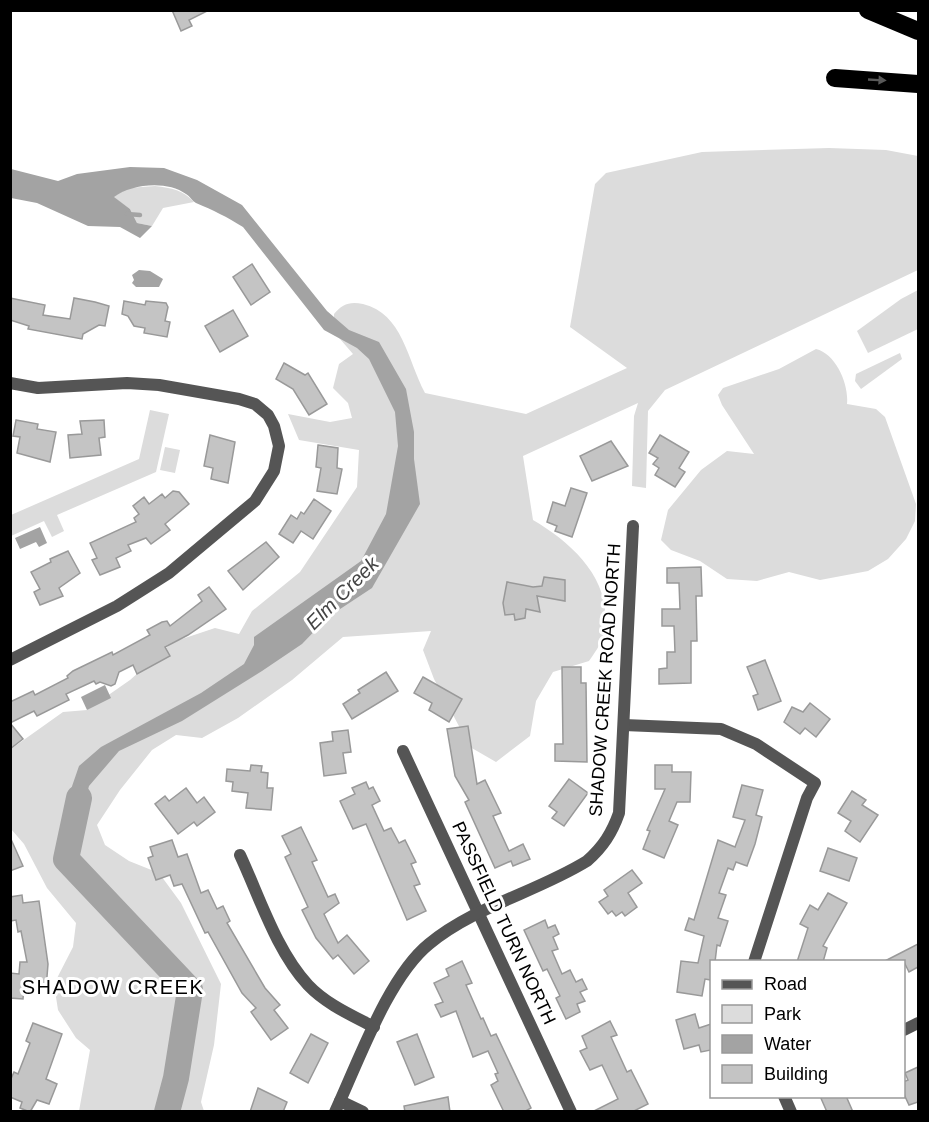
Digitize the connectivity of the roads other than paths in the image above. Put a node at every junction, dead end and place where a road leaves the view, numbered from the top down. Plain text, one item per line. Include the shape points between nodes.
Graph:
1 (868, 10) edge
2 (918, 31) edge
3 (835, 78) dead end
4 (918, 84) edge
5 (10, 383) edge
6 (633, 526) dead end
7 (10, 660) edge
8 (624, 725) junction
9 (403, 751) dead end
10 (240, 855) dead end
11 (480, 914) junction
12 (755, 960) edge
13 (374, 1027) junction
14 (785, 1098) edge
15 (338, 1106) edge
16 (363, 1112) edge
17 (572, 1112) edge
18 (791, 1112) edge

1 - 2 highway
3 -> 4 highway
5 - 7 street via 38,388 127,383 202,391 255,404 268,415 279,446 267,485 240,514 144,590
6 - 8 street, SHADOW CREEK ROAD NORTH
8 - 11 street, SHADOW CREEK ROAD NORTH via 619,813 602,848 569,873
8 - 12 street via 722,729 756,744 815,783
9 - 11 street, PASSFIELD TURN NORTH
10 - 13 street via 279,941 304,979 334,1005
11 - 13 street, SHADOW CREEK ROAD NORTH via 427,945 408,966
11 - 17 street, PASSFIELD TURN NORTH
13 - 15 street, SHADOW CREEK ROAD NORTH
14 - 18 street
15 - 16 street, SHADOW CREEK ROAD NORTH

